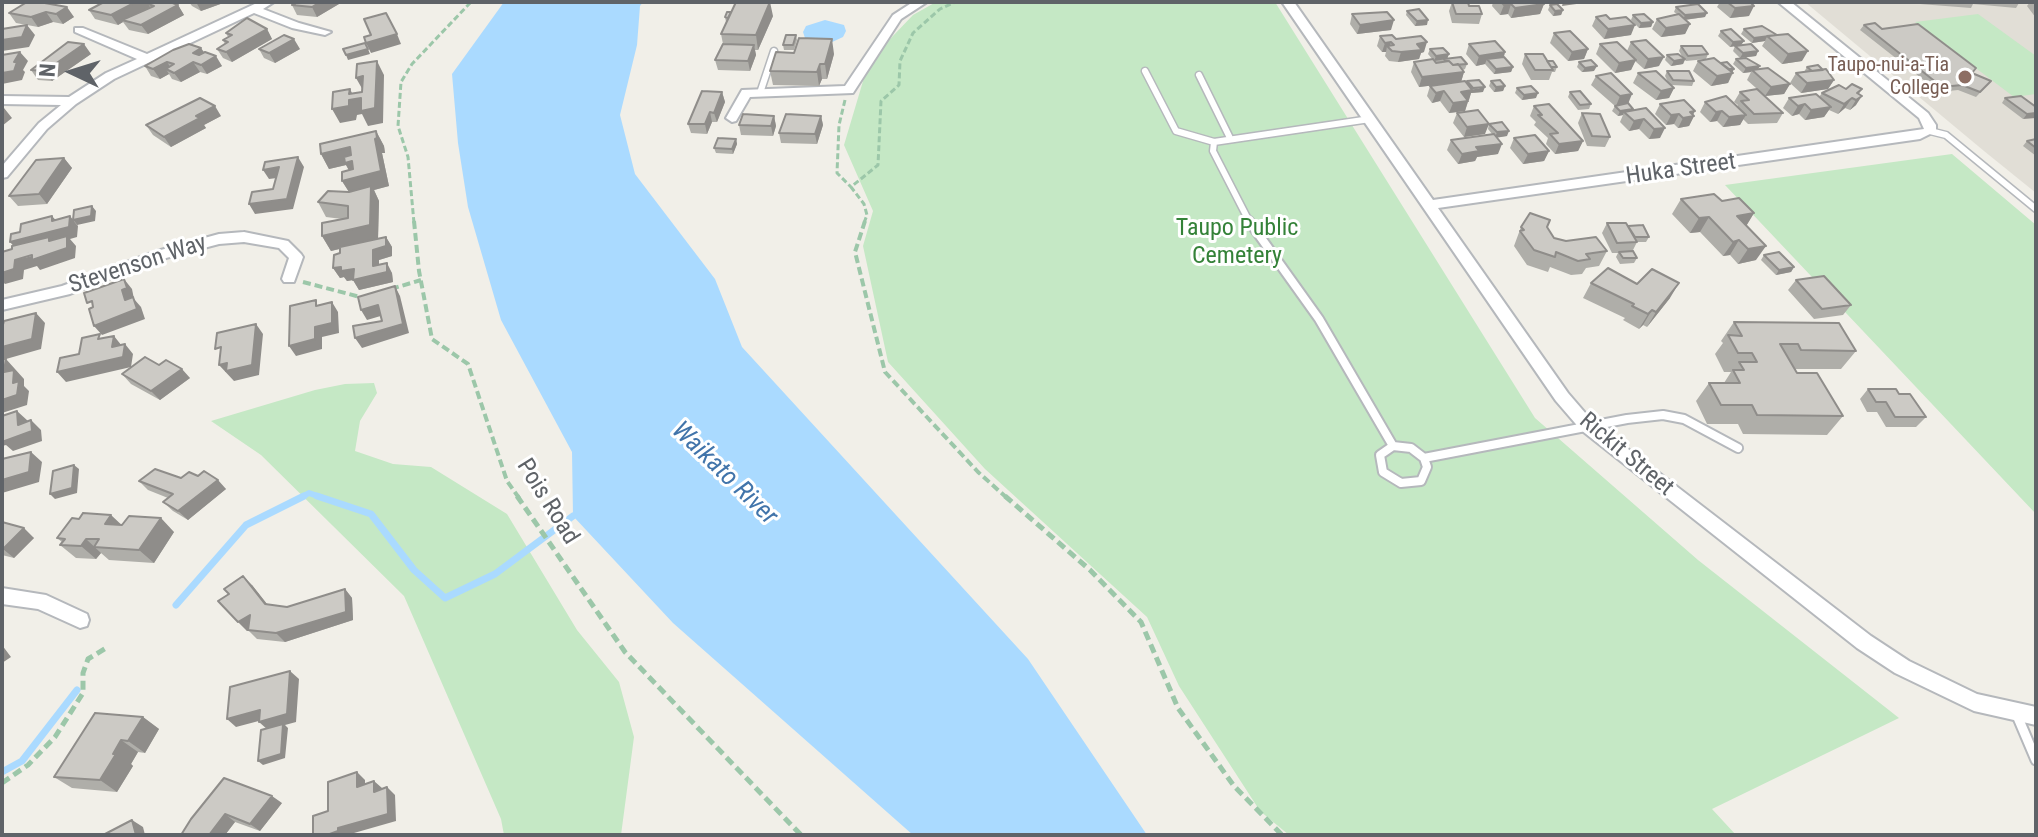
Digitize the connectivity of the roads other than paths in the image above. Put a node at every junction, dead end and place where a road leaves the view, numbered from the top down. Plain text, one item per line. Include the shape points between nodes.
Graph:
1 (268, 2) edge
2 (921, 2) edge
3 (1288, 2) edge
4 (1784, 2) edge
5 (254, 9) junction
6 (79, 30) dead end
7 (325, 32) dead end
8 (774, 51) edge
9 (145, 58) junction
10 (1145, 71) dead end
11 (1199, 75) dead end
12 (760, 93) junction
13 (2, 100) edge
14 (72, 101) junction
15 (732, 118) dead end
16 (1370, 119) junction
17 (1930, 131) junction
18 (1230, 138) junction
19 (1214, 142) junction
20 (2, 174) edge
21 (1431, 205) junction
22 (2036, 209) edge
23 (289, 279) road end
24 (2, 305) edge
25 (1587, 426) junction
26 (1393, 446) junction
27 (1738, 448) dead end
28 (1424, 458) junction
29 (2, 596) edge
30 (80, 620) dead end
31 (2026, 715) edge
32 (2036, 760) edge

1 - 5 street
2 - 12 street via 897,17 849,90
3 - 16 street, Rickit Street
4 - 17 street via 1924,116
5 - 7 street
5 - 9 street
6 - 9 street
8 - 12 lane
9 - 14 street
10 - 19 lane via 1176,131
11 - 18 lane
12 - 15 street via 746,93
13 - 14 street
14 - 20 street
16 - 18 lane
16 - 21 street, Rickit Street
17 - 21 street, Huka Street
17 - 22 lane via 1946,135
18 - 19 lane
19 - 26 lane via 1213,151 1248,220 1319,319
21 - 25 street, Rickit Street
23 - 24 street, Stevenson Way via 296,257 283,244 219,239
25 - 27 lane via 1663,415 1684,419
25 - 28 lane
25 - 31 street, Rickit Street via 1864,642 1943,689
26 - 28 lane via 1411,448
26 - 28 lane via 1380,455 1379,463 1401,483 1421,481 1427,467
29 - 30 street via 40,601
31 - 32 lane

